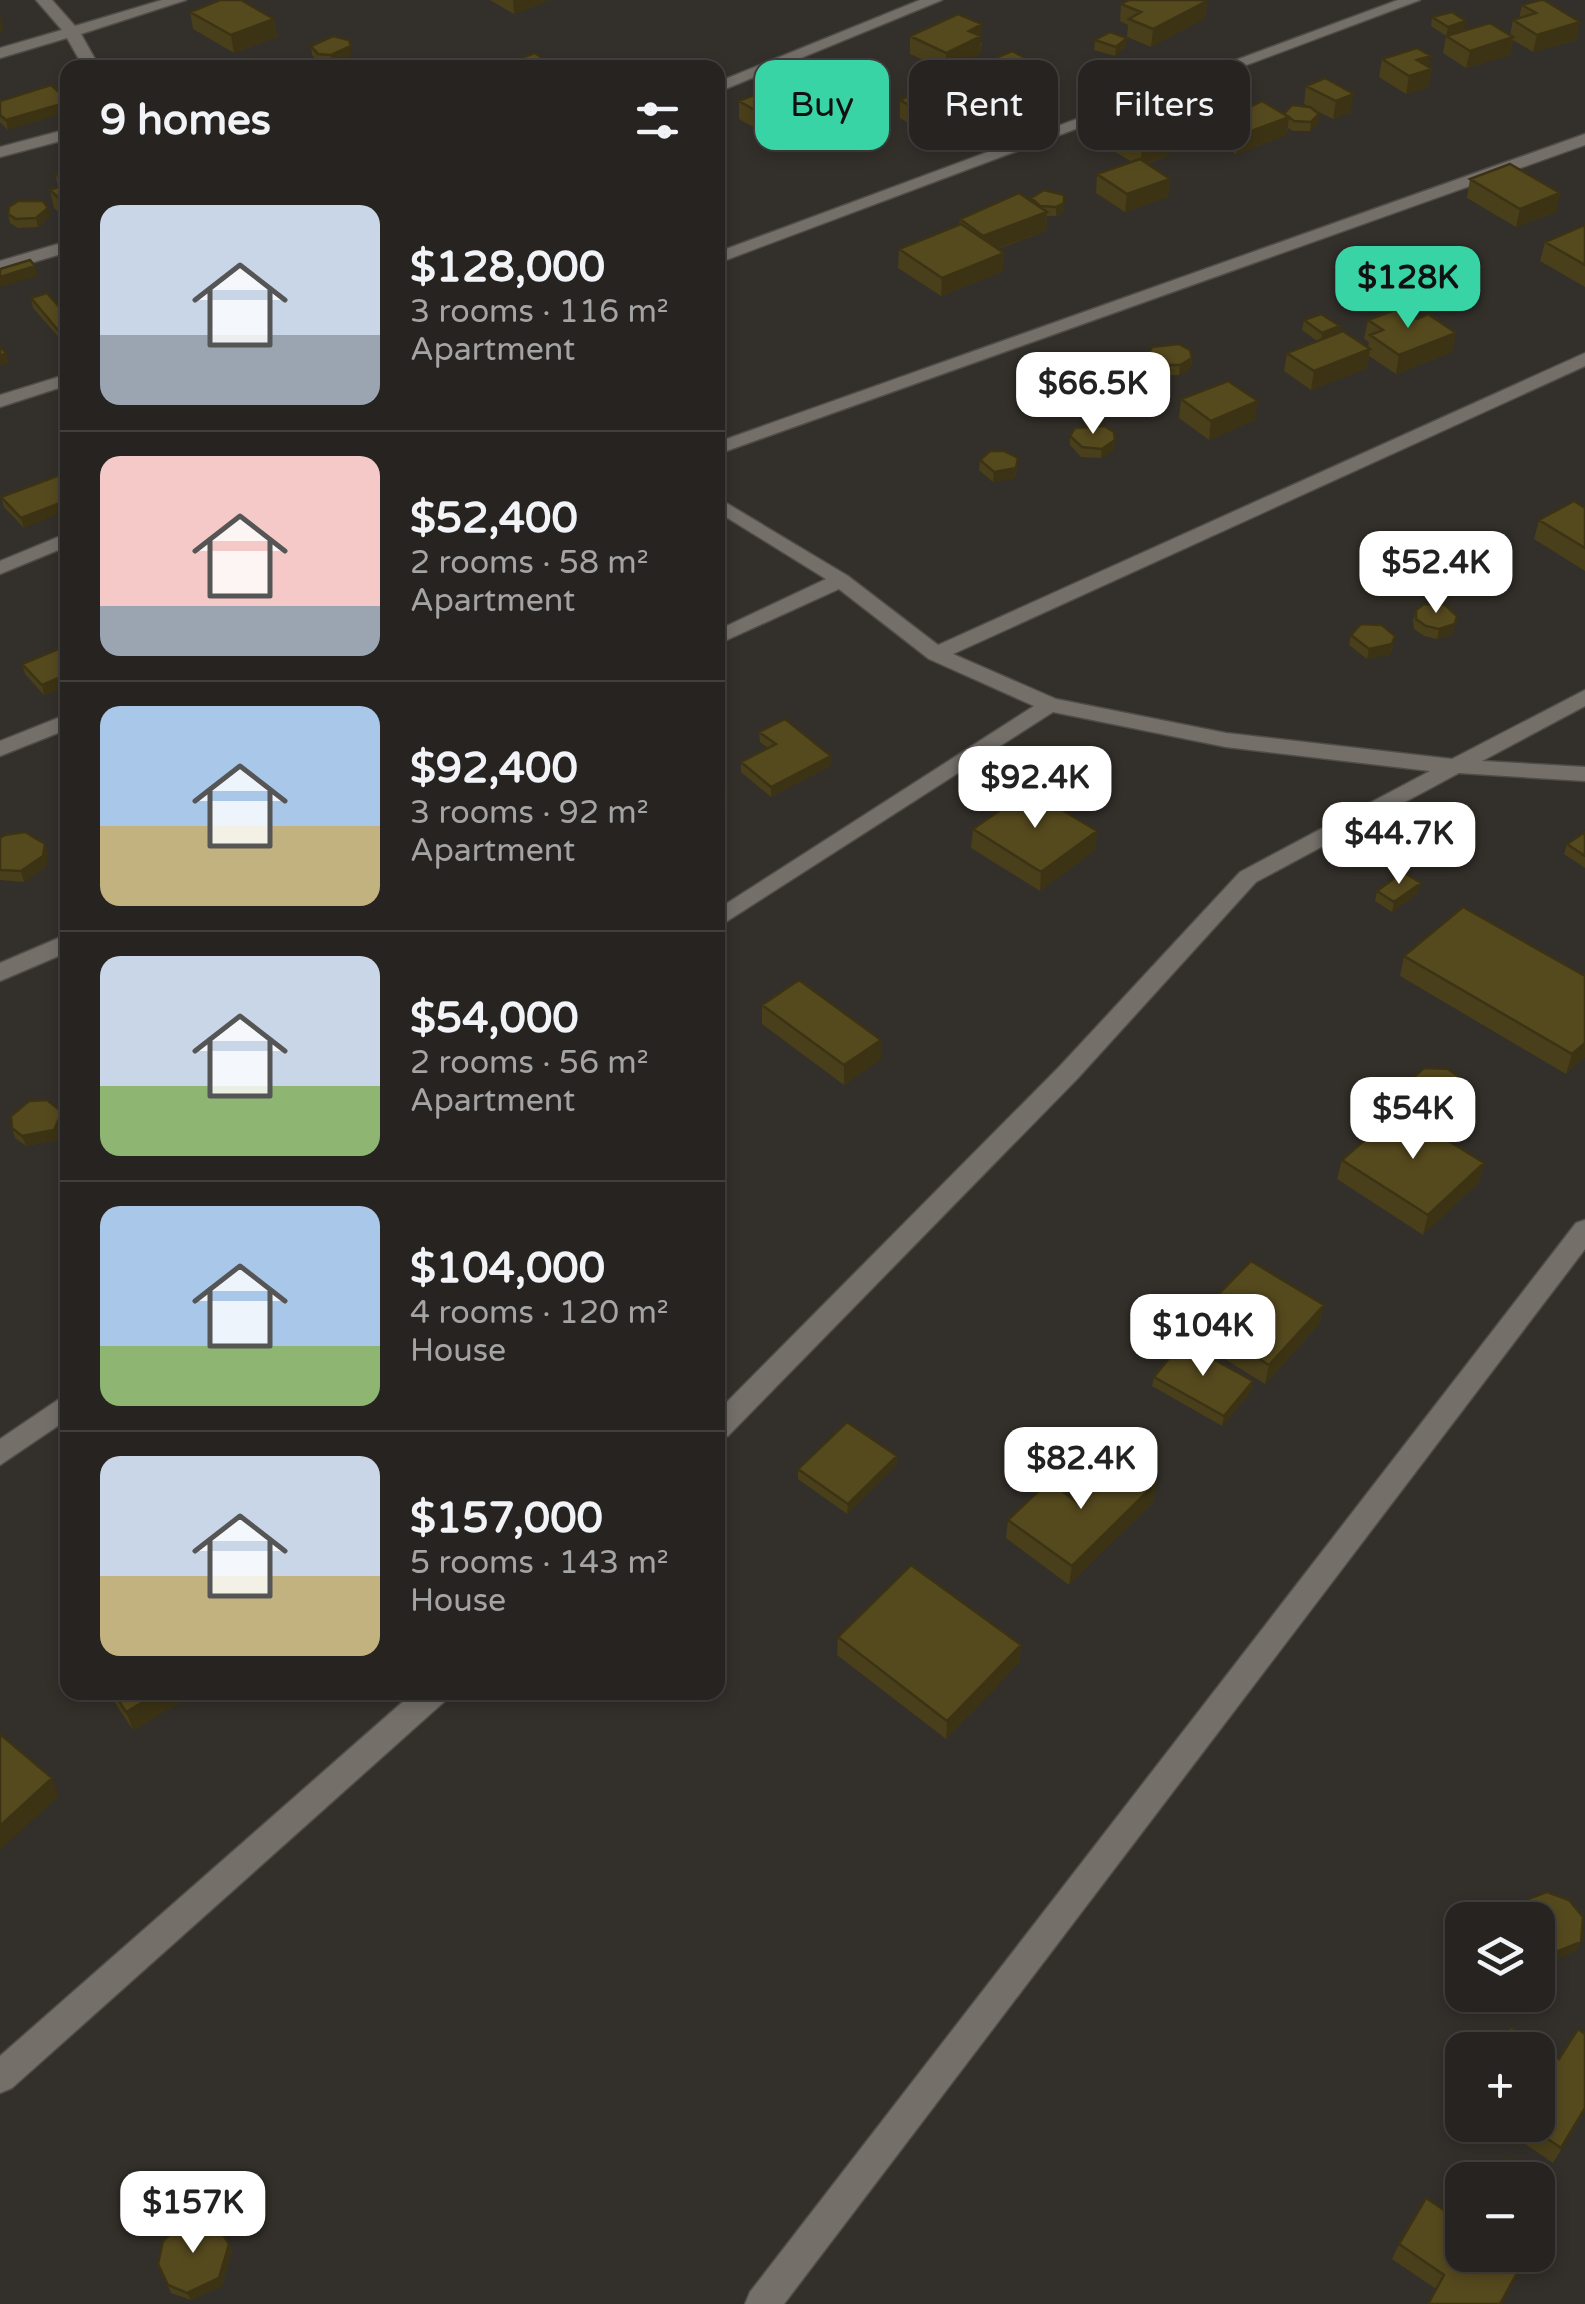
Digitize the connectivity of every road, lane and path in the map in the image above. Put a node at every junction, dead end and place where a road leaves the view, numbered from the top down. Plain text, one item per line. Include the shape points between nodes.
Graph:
1 (44, 0) edge
2 (178, 0) edge
3 (934, 0) edge
4 (1412, 0) edge
5 (72, 32) junction
6 (0, 53) edge
7 (88, 60) edge
8 (725, 85) edge
9 (60, 136) edge
10 (1585, 139) edge
11 (0, 152) edge
12 (60, 248) edge
13 (725, 255) edge
14 (0, 267) edge
15 (1585, 359) edge
16 (60, 382) edge
17 (0, 401) edge
18 (725, 446) edge
19 (725, 508) edge
20 (60, 543) edge
21 (0, 568) edge
22 (840, 580) junction
23 (725, 635) edge
24 (936, 654) junction
25 (1585, 698) edge
26 (1050, 705) junction
27 (60, 723) edge
28 (0, 749) edge
29 (1452, 766) junction
30 (1585, 774) edge
31 (725, 914) edge
32 (60, 946) edge
33 (0, 973) edge
34 (1585, 1230) edge
35 (60, 1410) edge
36 (725, 1421) edge
37 (0, 1454) edge
38 (425, 1700) edge
39 (0, 2077) edge
40 (762, 2304) edge

1 - 5 street
2 - 5 street
3 - 8 street
4 - 13 street
5 - 6 street
5 - 7 street
9 - 11 street
10 - 18 street
12 - 14 street
15 - 24 street
16 - 17 street
19 - 22 street
20 - 21 street
22 - 23 street
22 - 24 street
24 - 26 street
25 - 29 street
26 - 29 street via 1226,740
26 - 31 street
27 - 28 street
29 - 30 street
29 - 36 street via 1248,877 1069,1072
32 - 33 street
34 - 40 street
35 - 37 street
38 - 39 street

